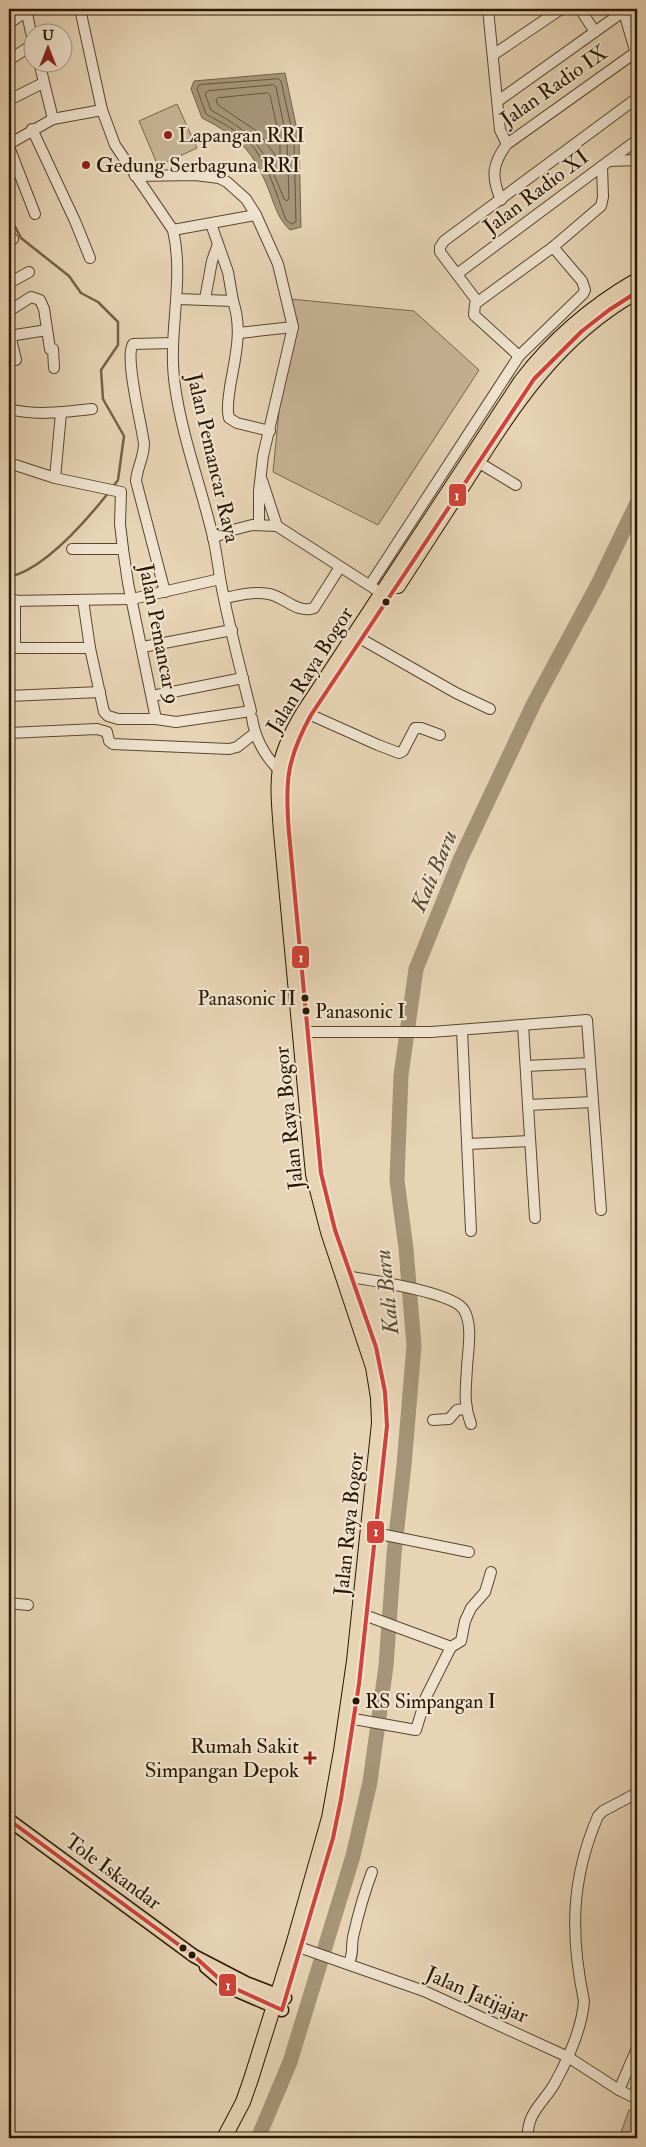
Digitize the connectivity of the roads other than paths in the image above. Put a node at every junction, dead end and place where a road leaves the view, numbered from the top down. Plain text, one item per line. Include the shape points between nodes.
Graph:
1 (80, 9) edge
2 (561, 9) edge
3 (580, 9) edge
4 (26, 10) edge
5 (490, 10) edge
6 (623, 10) edge
7 (9, 23) edge
8 (595, 32) junction
9 (22, 52) edge
10 (637, 54) edge
11 (493, 55) junction
12 (9, 60) edge
13 (40, 72) edge
14 (43, 83) junction
15 (637, 98) edge
16 (9, 100) edge
17 (498, 101) junction
18 (102, 110) junction
19 (53, 119) junction
20 (32, 129) junction
21 (637, 140) edge
22 (506, 144) junction
23 (9, 146) edge
24 (637, 160) edge
25 (605, 164) junction
26 (135, 176) junction
27 (501, 200) junction
28 (35, 214) dead end
29 (256, 215) junction
30 (211, 224) junction
31 (173, 230) junction
32 (218, 244) junction
33 (553, 247) junction
34 (90, 258) dead end
35 (29, 272) dead end
36 (457, 274) junction
37 (637, 280) edge
38 (9, 283) edge
39 (637, 292) edge
40 (178, 298) junction
41 (205, 299) junction
42 (233, 301) junction
43 (477, 301) junction
44 (9, 311) edge
45 (293, 327) junction
46 (47, 330) junction
47 (239, 333) junction
48 (10, 335) edge
49 (173, 343) junction
50 (519, 356) junction
51 (16, 360) dead end
52 (54, 368) dead end
53 (9, 408) edge
54 (92, 409) dead end
55 (61, 413) junction
56 (270, 431) junction
57 (478, 462) junction
58 (9, 463) edge
59 (55, 478) junction
60 (262, 480) junction
61 (516, 485) dead end
62 (258, 525) junction
63 (277, 526) junction
64 (214, 538) junction
65 (72, 548) dead end
66 (123, 549) junction
67 (340, 567) junction
68 (220, 579) junction
69 (165, 592) junction
70 (381, 592) junction
71 (225, 598) junction
72 (83, 600) junction
73 (132, 600) junction
74 (12, 601) edge
75 (232, 630) junction
76 (363, 640) junction
77 (142, 647) junction
78 (12, 648) edge
79 (90, 648) junction
80 (243, 678) junction
81 (100, 692) junction
82 (9, 696) edge
83 (152, 696) junction
84 (490, 710) dead end
85 (251, 715) junction
86 (312, 715) junction
87 (156, 719) junction
88 (9, 733) edge
89 (255, 733) junction
90 (440, 735) dead end
91 (278, 769) junction
92 (523, 1025) junction
93 (462, 1030) junction
94 (303, 1032) junction
95 (590, 1063) junction
96 (526, 1066) junction
97 (593, 1102) junction
98 (528, 1105) junction
99 (530, 1141) junction
100 (468, 1144) junction
101 (601, 1210) dead end
102 (535, 1218) dead end
103 (471, 1231) dead end
104 (347, 1277) junction
105 (465, 1409) junction
106 (433, 1420) dead end
107 (471, 1424) dead end
108 (382, 1535) junction
109 (469, 1552) dead end
110 (491, 1572) dead end
111 (9, 1602) edge
112 (28, 1605) dead end
113 (372, 1618) junction
114 (451, 1647) junction
115 (359, 1720) junction
116 (637, 1793) edge
117 (9, 1820) edge
118 (372, 1872) dead end
119 (302, 1949) junction
120 (348, 1964) junction
121 (280, 2002) junction
122 (637, 2048) edge
123 (568, 2057) junction
124 (619, 2090) junction
125 (637, 2099) edge
126 (224, 2138) edge
127 (233, 2138) edge
128 (528, 2138) edge

1 - 18 street, Jalan Pemancar Raya
2 - 11 street
3 - 8 street
4 - 7 street
5 - 11 street, Jalan Radio IX
6 - 8 street
6 - 10 street
8 - 17 street
9 - 12 street
10 - 22 street, Jalan Radio IX
11 - 17 street, Jalan Radio IX
13 - 14 street
14 - 16 street
14 - 19 street
15 - 27 street
17 - 22 street, Jalan Radio IX via 500,130
18 - 19 street
18 - 26 street, Jalan Pemancar Raya via 115,145
19 - 20 street
20 - 23 street
20 - 34 street
21 - 25 street, Jalan Radio XI
22 - 27 street via 494,169 495,187
23 - 28 street
24 - 25 street
25 - 33 street via 601,206
25 - 36 street, Jalan Radio XI
26 - 29 street via 219,178 234,187
26 - 31 street, Jalan Pemancar Raya
27 - 36 street via 440,247 440,252
29 - 30 street
29 - 45 street via 278,264
30 - 31 street
30 - 32 street
31 - 40 street, Jalan Pemancar Raya
32 - 41 street
32 - 42 street via 228,272
33 - 43 street
33 - 50 street via 582,281 584,294
35 - 38 street
36 - 43 street
37 - 70 highway, Jalan Raya Bogor via 574,325 532,367 506,400
39 - 57 highway, Jalan Raya Bogor via 586,328 553,357
40 - 41 street
40 - 49 street, Jalan Pemancar Raya
41 - 42 street
42 - 47 street
43 - 50 street via 474,315
44 - 46 street via 27,298 36,298 43,304
45 - 47 street
45 - 56 street
46 - 48 street
46 - 52 street
47 - 56 street via 227,412 229,418 237,423
48 - 51 street
49 - 64 street, Jalan Pemancar Raya via 173,368 180,412
49 - 69 street via 133,344 130,349 132,382 144,444 136,481
50 - 70 street
53 - 55 street
54 - 55 street
55 - 59 street
56 - 60 street via 263,456
57 - 61 street
57 - 70 highway, Jalan Raya Bogor
58 - 59 street
59 - 66 street via 122,494 120,524
60 - 62 street
60 - 63 street
62 - 63 street
62 - 64 street
63 - 67 street
64 - 68 street, Jalan Pemancar Raya
65 - 66 street, Jalan Pemancar 9
66 - 73 street, Jalan Pemancar 9
67 - 70 street
67 - 71 street via 314,608 308,610 271,594 250,593
68 - 69 street
68 - 71 street, Jalan Pemancar Raya
69 - 73 street
70 - 76 highway, Jalan Raya Bogor
70 - 91 highway, Jalan Raya Bogor via 291,732
71 - 75 street, Jalan Pemancar Raya
72 - 73 street
72 - 74 street
72 - 79 street
73 - 77 street, Jalan Pemancar 9
74 - 78 street
75 - 77 street
75 - 80 street, Jalan Pemancar Raya
76 - 84 street
76 - 86 highway, Jalan Raya Bogor
77 - 83 street, Jalan Pemancar 9
78 - 79 street
79 - 81 street
80 - 83 street
80 - 85 street, Jalan Pemancar Raya
81 - 82 street
81 - 87 street via 104,712 108,716
83 - 87 street, Jalan Pemancar 9
85 - 87 street via 188,721
85 - 89 street, Jalan Pemancar Raya
86 - 90 street via 399,752 403,751 415,728
86 - 94 highway, Jalan Raya Bogor via 295,744 286,778
88 - 89 street via 97,729 107,732 113,744 229,749
89 - 91 street, Jalan Pemancar Raya
91 - 94 highway, Jalan Raya Bogor via 281,832
92 - 93 street
92 - 95 street via 587,1020
92 - 96 street
93 - 94 street
93 - 100 street
94 - 104 highway, Jalan Raya Bogor via 318,1197
95 - 96 street
95 - 97 street
96 - 98 street
97 - 98 street
97 - 101 street
98 - 99 street
99 - 100 street
99 - 102 street
100 - 103 street
104 - 105 street via 434,1293 463,1308 469,1328
104 - 108 highway, Jalan Raya Bogor via 376,1347 386,1407
104 - 119 highway, Jalan Raya Bogor via 373,1367 378,1398 378,1437 342,1751
105 - 106 street via 457,1410 449,1419
105 - 107 street
108 - 109 street
108 - 113 highway, Jalan Raya Bogor
110 - 114 street via 484,1592 465,1621 461,1641
111 - 112 street
113 - 114 street
113 - 115 highway, Jalan Raya Bogor
114 - 115 street via 426,1697 416,1730
115 - 119 highway, Jalan Raya Bogor via 335,1828
116 - 123 street via 598,1816 580,1868 574,1920 584,2001 581,2024
117 - 121 main road, Tole Iskandar via 194,1956 225,1984
118 - 120 street via 364,1891
119 - 120 street, Jalan Jatijajar
119 - 121 highway, Jalan Raya Bogor
120 - 123 street, Jalan Jatijajar via 424,1991
121 - 126 highway, Jalan Raya Bogor via 243,2102
121 - 127 highway, Jalan Raya Bogor via 257,2086
122 - 124 street
123 - 124 street, Jalan Jatijajar
123 - 128 street via 556,2082 535,2110
124 - 125 street, Jalan Jatijajar

